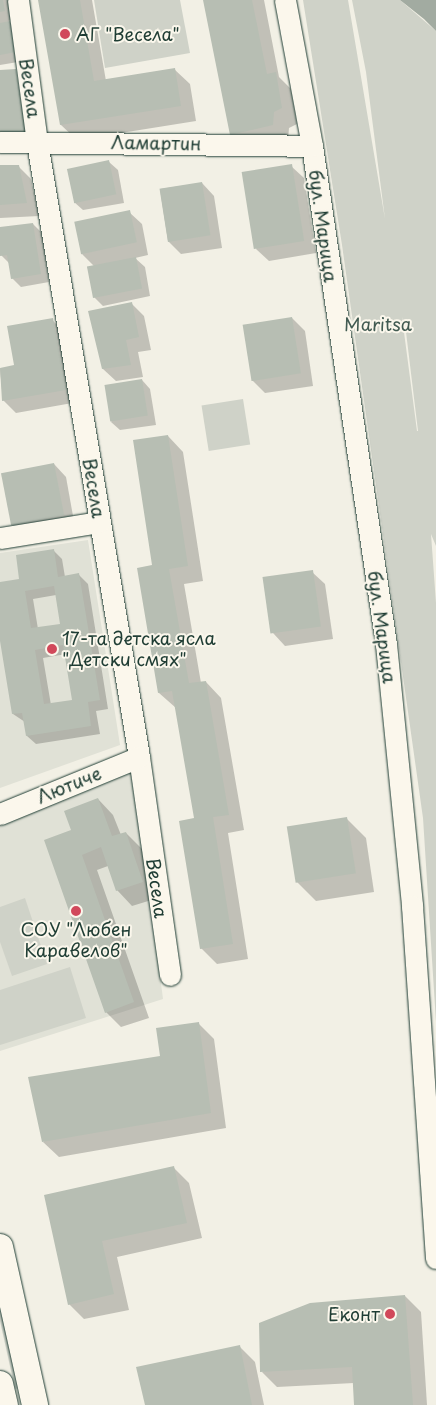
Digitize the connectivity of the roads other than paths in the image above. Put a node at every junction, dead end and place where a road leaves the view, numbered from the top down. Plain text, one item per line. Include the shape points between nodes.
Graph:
1 (18, 0) edge
2 (286, 0) edge
3 (0, 142) edge
4 (37, 142) junction
5 (312, 146) junction
6 (99, 522) junction
7 (0, 538) edge
8 (139, 757) junction
9 (0, 814) edge
10 (170, 975) dead end
11 (0, 1247) edge
12 (436, 1258) edge
13 (0, 1384) edge
14 (5, 1405) edge
15 (35, 1405) edge

1 - 4 street, Весела
2 - 5 street, бул. Марица
3 - 4 street, Ламартин
4 - 5 street, Ламартин
4 - 6 street, Весела
5 - 12 street, бул. Марица via 386,644 412,906
6 - 7 street
6 - 8 street, Весела
8 - 9 street, Лютиче
8 - 10 street, Весела
11 - 15 main road
13 - 14 main road

